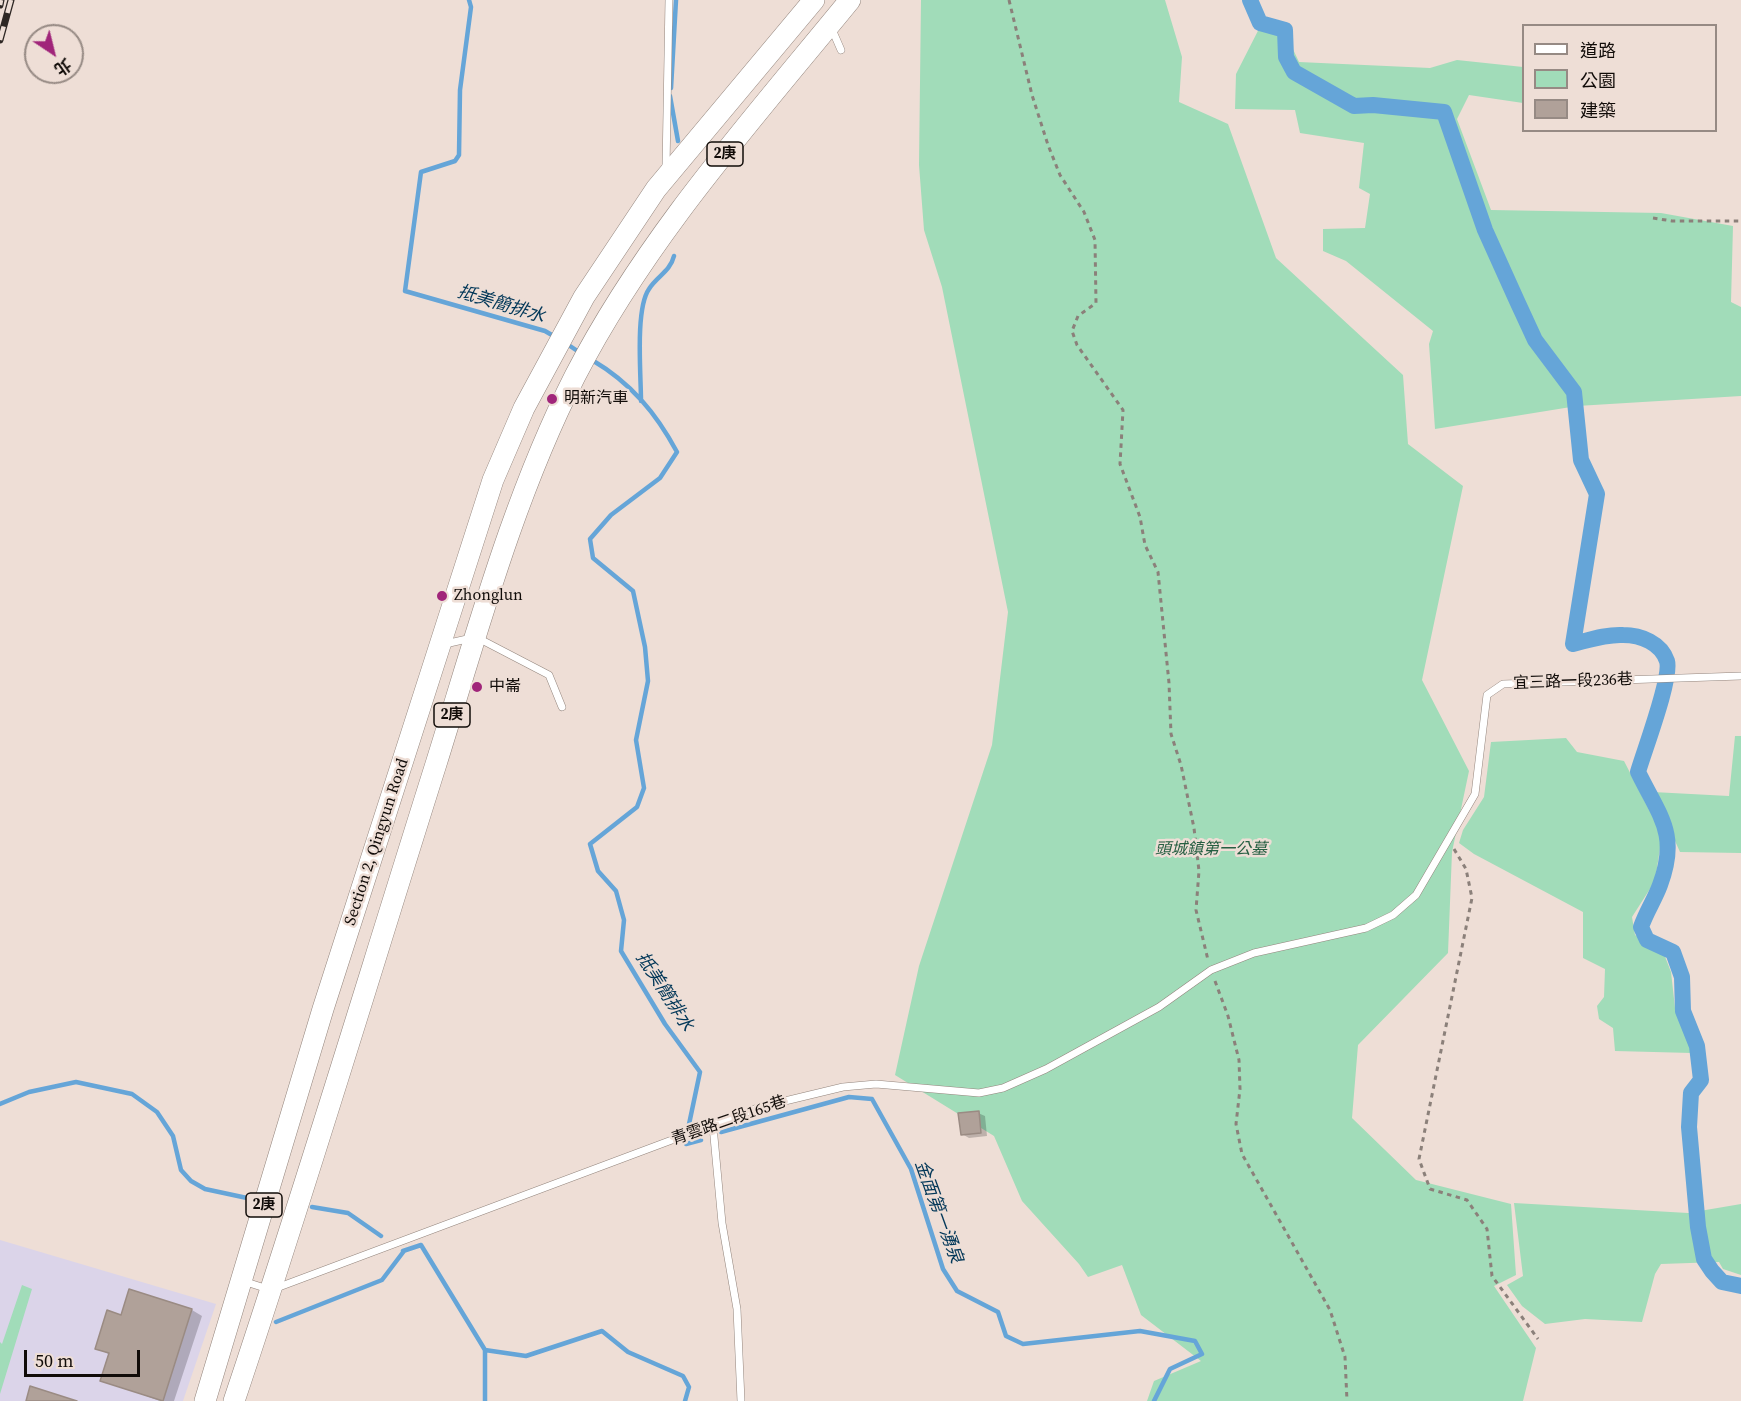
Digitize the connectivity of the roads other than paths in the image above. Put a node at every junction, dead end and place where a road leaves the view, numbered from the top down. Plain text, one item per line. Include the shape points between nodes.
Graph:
1 (669, 0) edge
2 (814, 0) edge
3 (850, 0) edge
4 (830, 25) junction
5 (841, 50) dead end
6 (666, 177) junction
7 (476, 637) junction
8 (440, 645) junction
9 (1741, 676) edge
10 (562, 706) dead end
11 (1211, 970) joint
12 (713, 1126) junction
13 (241, 1280) junction
14 (271, 1290) junction
15 (205, 1401) edge
16 (234, 1401) edge
17 (741, 1401) edge

1 - 6 lane
2 - 6 main road, 2庚
3 - 4 main road, 2庚
4 - 5 lane
4 - 7 main road, Section 2, Qingyun Road / 2庚 via 693,193 610,315 552,421
6 - 8 main road, Section 2, Qingyun Road / 2庚 via 584,297 550,356 493,480
7 - 8 lane
7 - 10 lane via 549,675
7 - 14 main road, Section 2, Qingyun Road / 2庚
8 - 13 main road, Section 2, Qingyun Road / 2庚
9 - 11 lane, 宜三路一段236巷 via 1503,684 1487,695 1474,794 1416,894 1393,915 1366,928 1254,954
11 - 12 lane, 青雲路二段165巷 via 1159,1007 1003,1088 979,1093 876,1084 843,1087 760,1107
12 - 14 lane, 青雲路二段165巷
12 - 17 lane via 736,1309
13 - 14 lane
13 - 15 main road, Section 2, Qingyun Road / 2庚
14 - 16 main road, Section 2, Qingyun Road / 2庚

